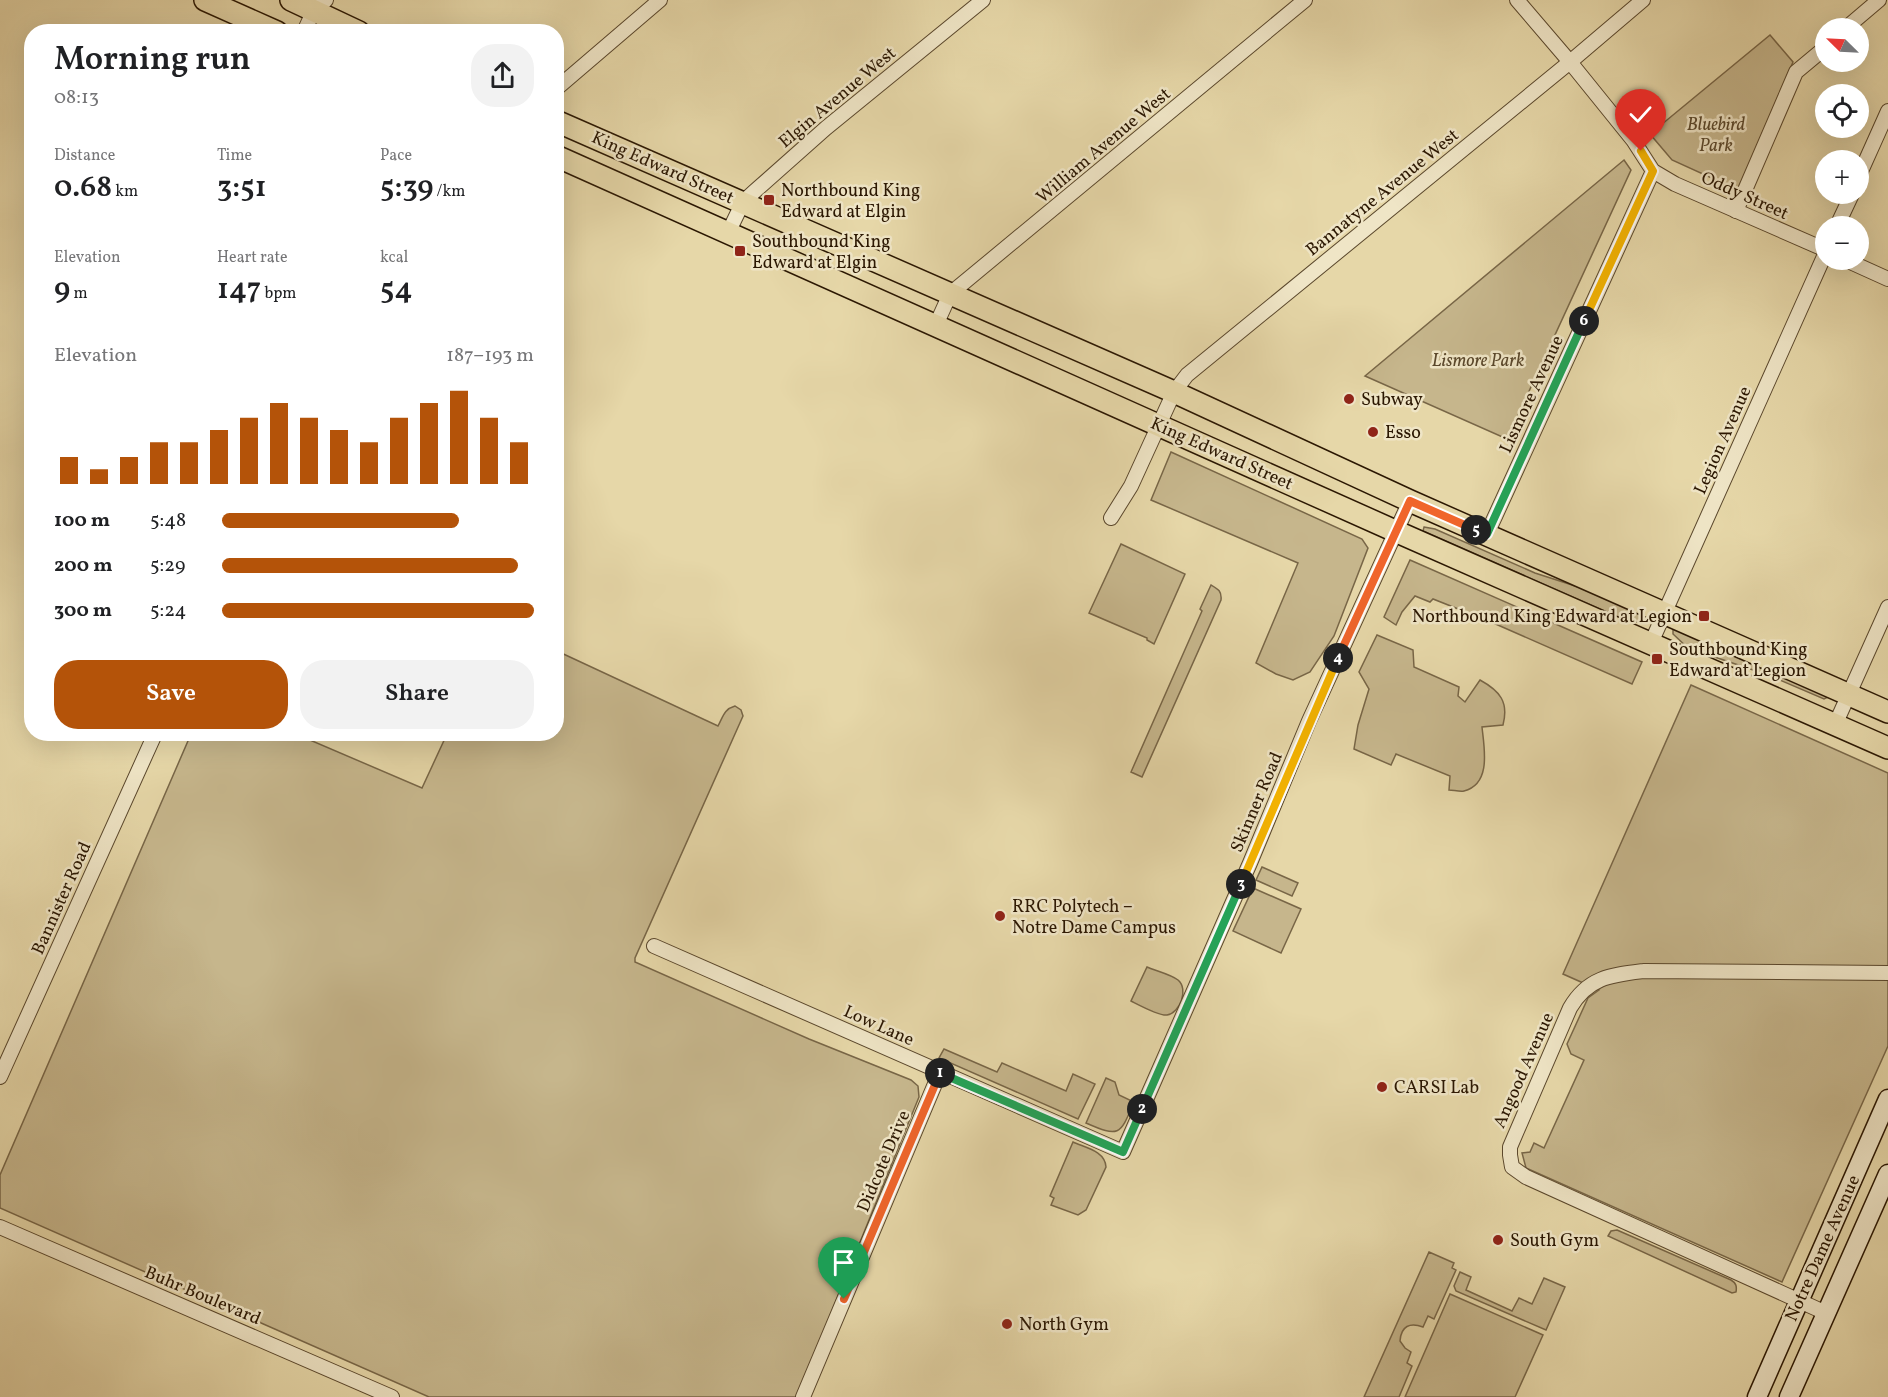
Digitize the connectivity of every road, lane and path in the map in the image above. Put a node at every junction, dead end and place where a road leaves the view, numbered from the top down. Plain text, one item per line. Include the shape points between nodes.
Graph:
1 (206, 0) edge
2 (291, 0) edge
3 (660, 0) edge
4 (983, 0) edge
5 (1305, 0) edge
6 (1517, 0) edge
7 (1643, 0) edge
8 (1879, 0) edge
9 (320, 5) edge
10 (1858, 18) edge
11 (259, 24) edge
12 (309, 24) edge
13 (347, 24) edge
14 (1815, 56) edge
15 (1570, 62) junction
16 (564, 82) edge
17 (1888, 111) edge
18 (564, 124) edge
19 (1869, 153) edge
20 (564, 160) edge
21 (1653, 171) junction
22 (743, 202) junction
23 (1736, 211) junction
24 (728, 233) junction
25 (1815, 246) edge
26 (1818, 270) edge
27 (1868, 270) edge
28 (1888, 279) edge
29 (950, 294) junction
30 (936, 325) junction
31 (1174, 392) junction
32 (1158, 424) junction
33 (1410, 501) junction
34 (1111, 518) dead end
35 (1395, 531) junction
36 (1487, 534) junction
37 (1888, 607) edge
38 (1665, 612) junction
39 (1651, 643) junction
40 (1849, 695) junction
41 (1888, 712) edge
42 (1835, 725) junction
43 (152, 741) edge
44 (1888, 748) edge
45 (654, 946) dead end
46 (1888, 972) edge
47 (940, 1072) junction
48 (0, 1077) edge
49 (1888, 1099) edge
50 (1123, 1152) joint
51 (1888, 1174) edge
52 (1836, 1217) junction
53 (0, 1227) edge
54 (1863, 1229) junction
55 (1799, 1300) junction
56 (1826, 1312) junction
57 (392, 1397) edge
58 (803, 1397) edge
59 (1757, 1397) edge
60 (1789, 1397) edge

1 - 11 main road
2 - 9 main road
3 - 16 street
4 - 22 street, Elgin Avenue West via 826,128
5 - 29 street, William Avenue West
6 - 15 street, Oddy Street
7 - 15 street, Bannatyne Avenue West
8 - 10 street
9 - 12 street
9 - 13 main road
14 - 23 street via 1796,72
15 - 21 street, Oddy Street
15 - 31 street, Bannatyne Avenue West via 1186,375
17 - 19 street
18 - 22 main road, King Edward Street
20 - 24 main road, King Edward Street
21 - 23 street, Oddy Street
21 - 36 street, Lismore Avenue
22 - 24 street, Elgin Avenue West
22 - 29 main road, King Edward Street
23 - 25 street, Oddy Street
24 - 30 main road, King Edward Street
26 - 38 street, Legion Avenue
27 - 28 street
29 - 30 street, William Avenue West
29 - 31 main road, King Edward Street
30 - 32 main road, King Edward Street
31 - 32 street, Bannatyne Avenue West
31 - 33 main road, King Edward Street
32 - 34 street, Bannatyne Avenue West via 1131,486
32 - 35 main road, King Edward Street
33 - 35 street, Skinner Road
33 - 36 main road, King Edward Street
35 - 39 main road, King Edward Street
35 - 50 street, Skinner Road
36 - 38 main road, King Edward Street
37 - 40 street
38 - 39 street, Legion Avenue
38 - 40 main road, King Edward Street
39 - 42 main road, King Edward Street
40 - 41 main road, King Edward Street
40 - 42 street
42 - 44 main road, King Edward Street
43 - 48 street, Bannister Road
45 - 47 street, Low Lane
46 - 55 street, Angood Avenue via 1644,971 1599,980 1582,990 1570,1008 1512,1140 1512,1167 1526,1177
47 - 50 street, Low Lane
47 - 58 street, Didcote Drive
49 - 52 street, Notre Dame Avenue
51 - 54 street, Notre Dame Avenue
52 - 54 street
52 - 55 street, Notre Dame Avenue
53 - 57 street, Buhr Boulevard
54 - 56 street, Notre Dame Avenue
55 - 56 street, Angood Avenue
55 - 59 street, Notre Dame Avenue
56 - 60 street, Notre Dame Avenue

